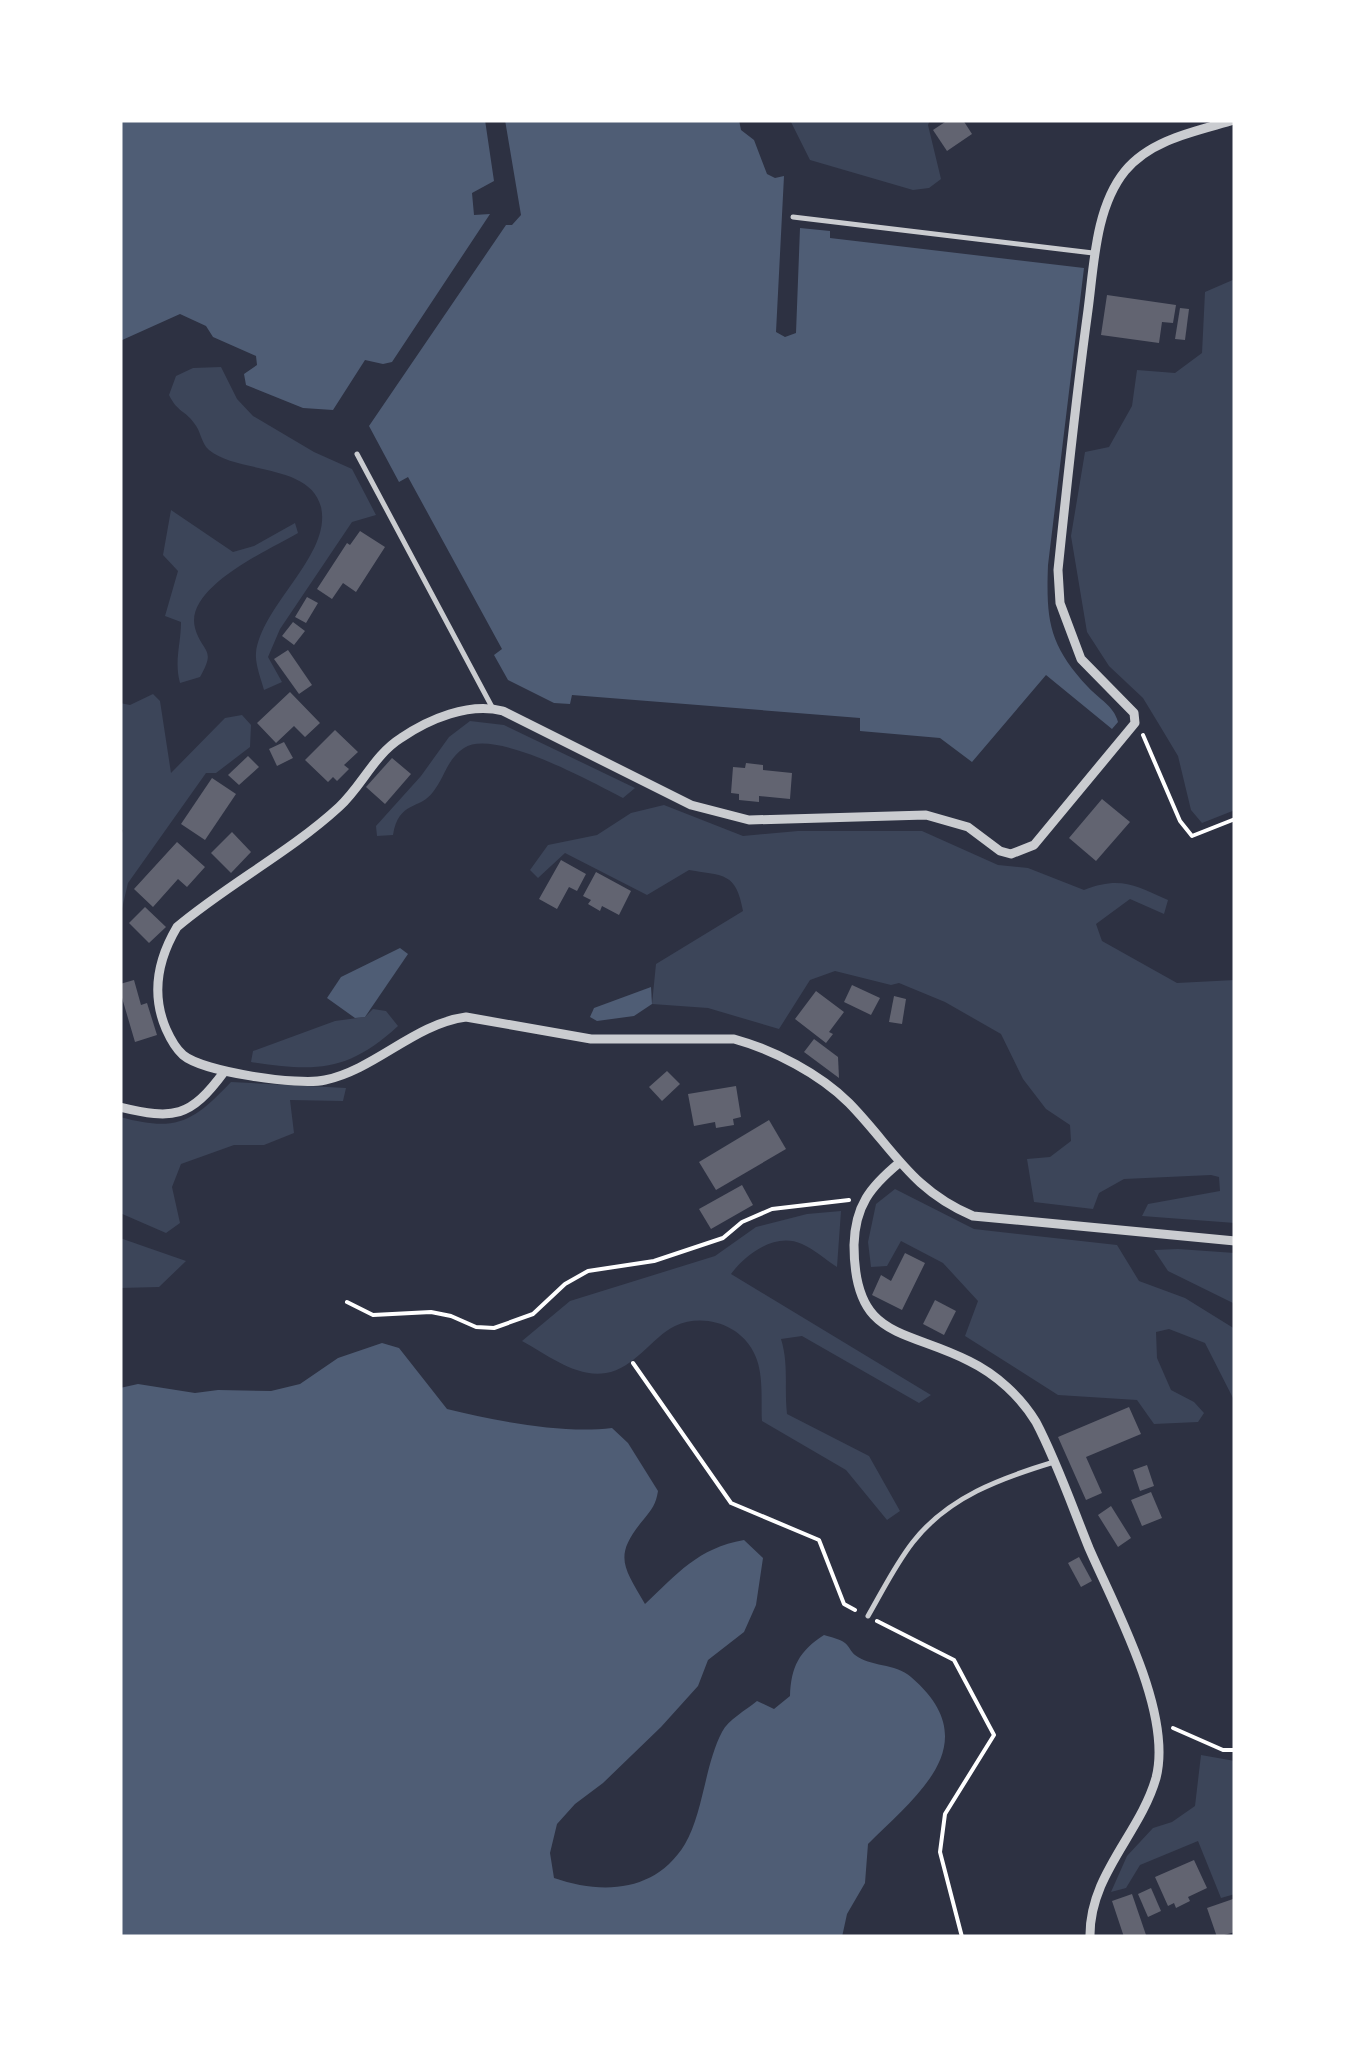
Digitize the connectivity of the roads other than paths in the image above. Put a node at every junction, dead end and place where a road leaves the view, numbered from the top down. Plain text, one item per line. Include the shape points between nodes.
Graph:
1 (1234, 120) edge
2 (793, 217) dead end
3 (1096, 254) junction
4 (357, 454) dead end
5 (492, 708) junction
6 (224, 1072) junction
7 (120, 1107) edge
8 (899, 1163) junction
9 (1235, 1241) edge
10 (1054, 1462) junction
11 (868, 1616) road end
12 (1090, 1937) edge

1 - 3 street via 1177,137 1126,169 1105,207
2 - 3 lane
3 - 5 street via 1058,570 1060,604 1081,658 1134,712 1135,722 1034,845 1000,851 968,827 926,815 723,816
4 - 5 lane
5 - 6 street via 456,712 401,737 336,810 176,927 158,975 163,1022 184,1055
6 - 7 street via 180,1114
6 - 8 street via 324,1080 466,1017 591,1039 734,1039 823,1081
8 - 9 street via 945,1204 973,1216
8 - 10 street via 875,1183 856,1216 863,1300 898,1334 970,1362 1020,1398
10 - 11 lane via 977,1490 936,1519 914,1540
10 - 12 street via 1156,1719 1157,1773 1148,1802 1095,1896

